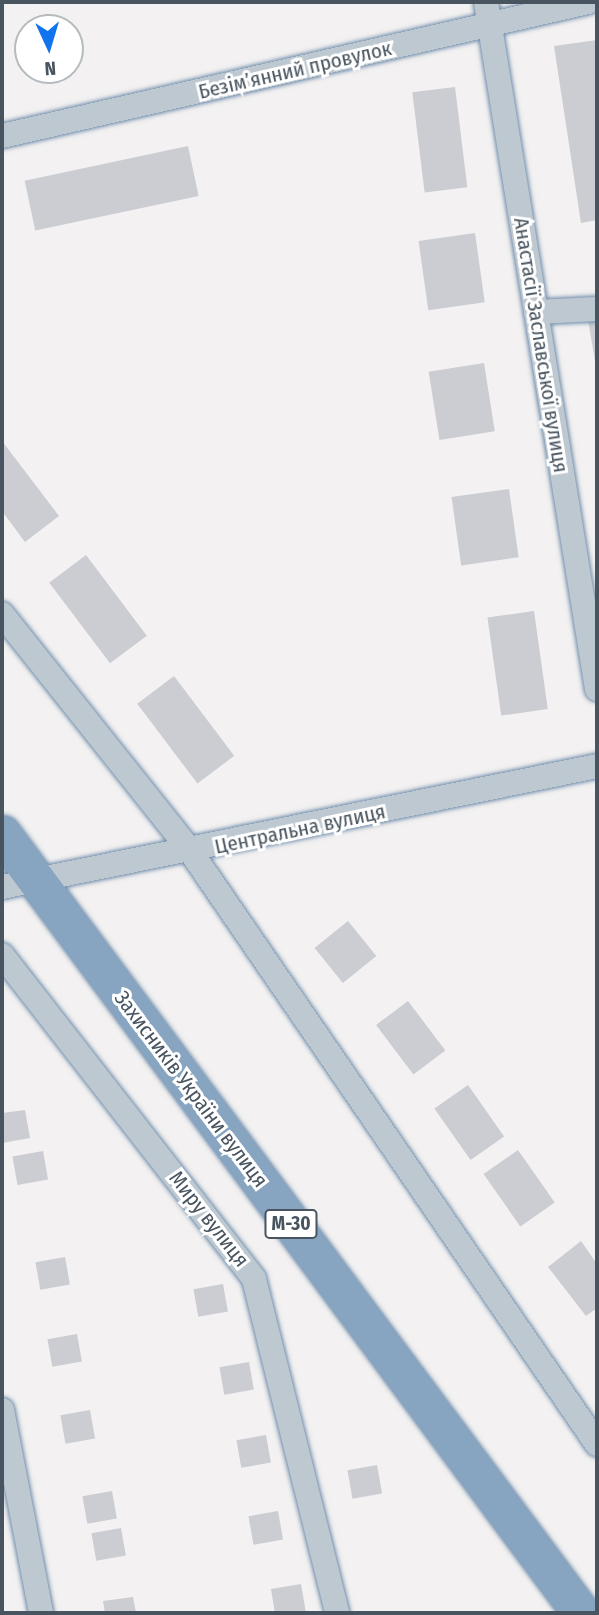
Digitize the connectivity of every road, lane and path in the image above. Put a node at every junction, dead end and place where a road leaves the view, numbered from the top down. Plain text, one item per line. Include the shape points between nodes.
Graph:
1 (588, 2) edge
2 (487, 14) edge
3 (2, 136) edge
4 (597, 309) edge
5 (536, 312) junction
6 (2, 614) edge
7 (597, 689) edge
8 (597, 765) edge
9 (2, 834) edge
10 (191, 852) junction
11 (38, 883) junction
12 (2, 887) edge
13 (2, 955) edge
14 (2, 1410) edge
15 (597, 1444) edge
16 (41, 1613) edge
17 (337, 1613) edge
18 (581, 1613) edge

1 - 2 street, Безімʼянний провулок
2 - 3 street, Безімʼянний провулок
2 - 5 street, Анастасії Заславської вулиця
4 - 5 street
5 - 7 street, Анастасії Заславської вулиця
6 - 10 street
8 - 10 street, Центральна вулиця
9 - 11 highway, Захисників України вулиця / М-30
10 - 11 street, Центральна вулиця
10 - 15 street
11 - 12 street, Центральна вулиця
11 - 18 highway, Захисників України вулиця / М-30
13 - 17 street, Миру вулиця via 254,1279
14 - 16 street

